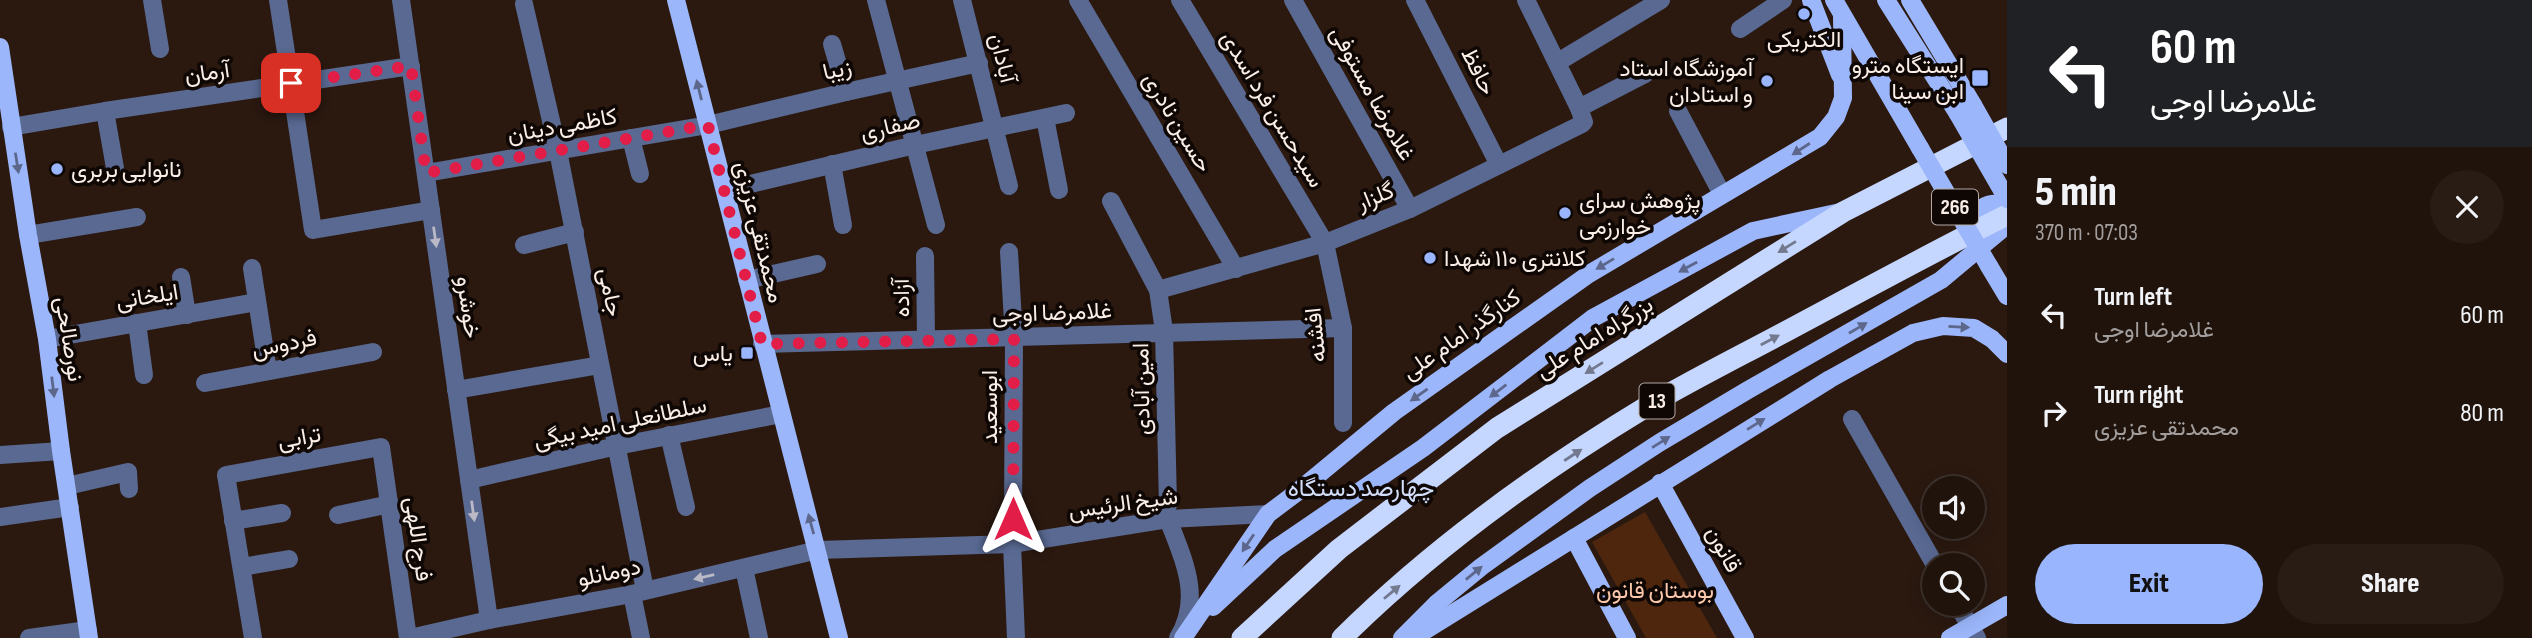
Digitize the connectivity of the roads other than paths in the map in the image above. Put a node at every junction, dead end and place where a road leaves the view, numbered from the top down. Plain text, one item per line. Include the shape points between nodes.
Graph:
1 (152, 0) edge
2 (278, 0) edge
3 (401, 0) edge
4 (676, 0) edge
5 (876, 0) edge
6 (962, 0) edge
7 (1078, 0) edge
8 (1180, 0) edge
9 (1293, 0) edge
10 (1415, 0) edge
11 (1526, 0) edge
12 (1661, 0) edge
13 (1783, 0) edge
14 (1811, 0) edge
15 (1886, 0) edge
16 (1910, 0) edge
17 (524, 4) dead end
18 (1838, 7) edge
19 (1740, 29) dead end
20 (832, 44) dead end
21 (160, 49) dead end
22 (0, 53) edge
23 (1558, 62) junction
24 (979, 63) junction
25 (411, 66) junction
26 (1645, 74) dead end
27 (898, 80) junction
28 (291, 83) junction
29 (846, 92) junction
30 (1843, 98) junction
31 (1579, 108) junction
32 (1965, 110) junction
33 (105, 111) junction
34 (1678, 111) dead end
35 (1066, 113) dead end
36 (1045, 118) junction
37 (2007, 118) edge
38 (708, 125) junction
39 (11, 127) junction
40 (2007, 128) edge
41 (995, 129) junction
42 (631, 138) junction
43 (1981, 141) junction
44 (915, 145) junction
45 (558, 151) junction
46 (832, 164) junction
47 (1499, 165) junction
48 (2007, 166) edge
49 (115, 168) dead end
50 (426, 173) junction
51 (640, 174) dead end
52 (1009, 186) dead end
53 (725, 190) junction
54 (1059, 190) dead end
55 (1722, 194) junction
56 (2007, 199) edge
57 (1111, 201) dead end
58 (2007, 206) edge
59 (1410, 209) junction
60 (431, 211) junction
61 (1843, 212) junction
62 (2007, 215) edge
63 (137, 217) dead end
64 (843, 225) dead end
65 (936, 225) dead end
66 (1965, 225) junction
67 (2007, 225) edge
68 (575, 232) junction
69 (28, 235) junction
70 (1325, 243) junction
71 (524, 245) dead end
72 (1009, 252) dead end
73 (925, 256) dead end
74 (817, 264) dead end
75 (252, 268) dead end
76 (1236, 269) junction
77 (181, 277) dead end
78 (747, 280) junction
79 (1158, 290) junction
80 (2007, 296) edge
81 (256, 302) junction
82 (187, 315) junction
83 (137, 323) junction
84 (1343, 328) junction
85 (1164, 331) junction
86 (47, 339) junction
87 (926, 339) junction
88 (1014, 339) junction
89 (762, 344) junction
90 (373, 352) dead end
91 (2007, 354) edge
92 (600, 365) junction
93 (268, 371) junction
94 (144, 375) dead end
95 (205, 383) dead end
96 (456, 390) junction
97 (781, 414) junction
98 (1852, 419) dead end
99 (1343, 423) dead end
100 (669, 435) junction
101 (617, 446) junction
102 (381, 447) joint
103 (61, 451) junction
104 (0, 455) edge
105 (469, 480) junction
106 (1660, 483) junction
107 (67, 486) junction
108 (129, 489) dead end
109 (390, 504) junction
110 (70, 507) junction
111 (685, 507) dead end
112 (1168, 512) junction
113 (282, 513) dead end
114 (1268, 514) junction
115 (338, 515) dead end
116 (0, 517) edge
117 (1013, 519) dead end
118 (233, 521) junction
119 (1574, 538) junction
120 (1012, 544) junction
121 (818, 550) junction
122 (1929, 553) edge
123 (289, 559) dead end
124 (242, 567) junction
125 (744, 568) junction
126 (639, 592) junction
127 (2007, 605) edge
128 (1964, 616) edge
129 (489, 620) junction
130 (1974, 632) edge
131 (89, 634) edge
132 (449, 634) edge
133 (1184, 635) edge
134 (29, 638) edge
135 (253, 638) edge
136 (409, 638) edge
137 (641, 638) edge
138 (759, 638) edge
139 (839, 638) edge
140 (1016, 638) edge
141 (1242, 638) edge
142 (1342, 638) edge
143 (1402, 638) edge
144 (1413, 638) edge
145 (1627, 638) edge
146 (1745, 638) edge
147 (1950, 638) edge

1 - 21 street
2 - 28 street
3 - 25 street, خوشرو
38 -> 4 main road, محمدتقی عزیزی
5 - 27 street
6 - 24 street, آبادان
7 - 76 street, حسین نادری
8 - 70 street, سیدحسن فرد اسدی
9 - 59 street, غلامرضا مستوفی
10 - 47 street, حافظ
11 - 23 street
12 - 23 street
13 - 19 street
14 - 30 main road via 1841,77
15 - 32 main road, 266
16 - 32 main road
17 - 45 street, جامی
18 - 30 main road via 1844,49
18 - 66 main road, 266, bridge
20 - 29 street
22 - 39 main road, نورصالحی
23 - 31 street
24 - 27 street, زیبا
24 - 41 street, آبادان
25 - 28 street, آرمان
25 - 50 street, خوشرو
26 - 31 street
27 - 29 street, زیبا
27 - 44 street
28 - 33 street, آرمان
28 - 60 street via 313,230
29 - 38 street, زیبا
30 -> 55 main road, کنارگذر امام علی via 1836,117 1820,137
31 - 47 street, گلزار via 1582,124
32 - 48 main road, bridge
32 - 56 main road, 266, bridge
33 - 39 street, آرمان
33 - 49 street
34 - 55 street
35 - 36 street, صفاری
36 - 41 street, صفاری
36 - 54 street
37 - 43 main road
38 - 42 street, کاظمی دینان
38 - 53 main road, محمدتقی عزیزی
39 -> 69 main road, نورصالحی
40 - 43 highway, بزرگراه امام علی
41 - 44 street, صفاری
41 - 52 street, آبادان
42 - 45 street, کاظمی دینان
42 - 51 street
43 - 61 highway, بزرگراه امام علی
44 - 46 street, صفاری
44 - 65 street
45 - 50 street, کاظمی دینان
45 - 68 street, جامی
46 - 53 street, صفاری
46 - 64 street
47 - 59 street, گلزار
50 - 60 street, خوشرو
53 - 78 main road, محمدتقی عزیزی
55 -> 114 main road, کنارگذر امام علی via 1589,274 1394,412
57 - 79 street, امین آبادی
58 - 66 main road via 1980,208
59 - 70 street, گلزار
60 -> 96 street, خوشرو
61 -> 133 main road via 1753,231 1593,318 1423,448 1275,550
61 -> 141 highway, بزرگراه امام علی via 1497,428 1339,549
142 -> 62 highway, 13 via 1462,533 1646,407
63 - 69 street
66 - 80 main road, 266, bridge
143 -> 67 main road via 1481,567 1590,488 1941,280
68 - 71 street
68 - 92 street, جامی
69 - 86 main road, نورصالحی
70 - 76 street, گلزار
70 - 84 street, افشنه
72 - 88 street, ابوسعید
73 - 87 street, آزاده
74 - 78 street
75 - 81 street
76 - 79 street, گلزار
77 - 82 street
78 - 89 main road, محمدتقی عزیزی
79 - 85 street, امین آبادی
81 - 82 street, ایلخانی
81 - 93 street
82 - 83 street, ایلخانی
83 - 86 street, ایلخانی
83 - 94 street
84 - 85 street, غلامرضا اوجی
84 - 99 street, افشنه
85 - 88 street, غلامرضا اوجی
85 - 112 street, امین آبادی
86 -> 103 main road, نورصالحی
87 - 88 street, غلامرضا اوجی
87 - 89 street, غلامرضا اوجی
88 - 117 street, ابوسعید
89 - 97 main road, محمدتقی عزیزی
90 - 93 street, فردوس
106 -> 91 main road via 1913,333 1943,326 1974,328
92 - 96 street
92 - 101 street, جامی
93 - 95 street, فردوس
96 - 105 street, خوشرو
97 - 100 street, سلطانعلی امید بیگی
121 -> 97 main road, محمدتقی عزیزی
98 - 122 street
100 - 101 street, سلطانعلی امید بیگی
100 - 111 street
101 - 105 street, سلطانعلی امید بیگی
101 - 126 street, جامی
102 - 109 street, فرج اللهی
102 - 118 street, ترابی via 226,475
103 - 104 street
103 - 107 main road, نورصالحی
105 -> 129 street, خوشرو
106 - 119 main road
106 - 146 main road, قانون
107 - 108 street via 128,472
107 - 110 main road, نورصالحی
109 - 115 street
109 - 136 street, فرج اللهی
110 - 116 street
110 - 131 main road, نورصالحی
112 - 114 street, شیخ الرئیس
112 - 120 street, شیخ الرئیس
112 - 133 street, امین آبادی via 1191,592
113 - 118 street
114 -> 133 main road, کنارگذر امام علی
118 - 124 street
119 - 144 main road
119 - 145 main road
120 - 121 street, شیخ الرئیس
120 - 140 street
121 - 125 street, دومانلو
121 - 139 main road, محمدتقی عزیزی
123 - 124 street
124 - 135 street
125 -> 126 street, دومانلو
125 - 138 street
126 - 129 street, دومانلو
126 - 137 street, جامی
127 - 130 main road
128 - 130 street
129 - 132 street, دومانلو
130 - 147 main road
131 - 134 street
132 - 136 street, دومانلو

